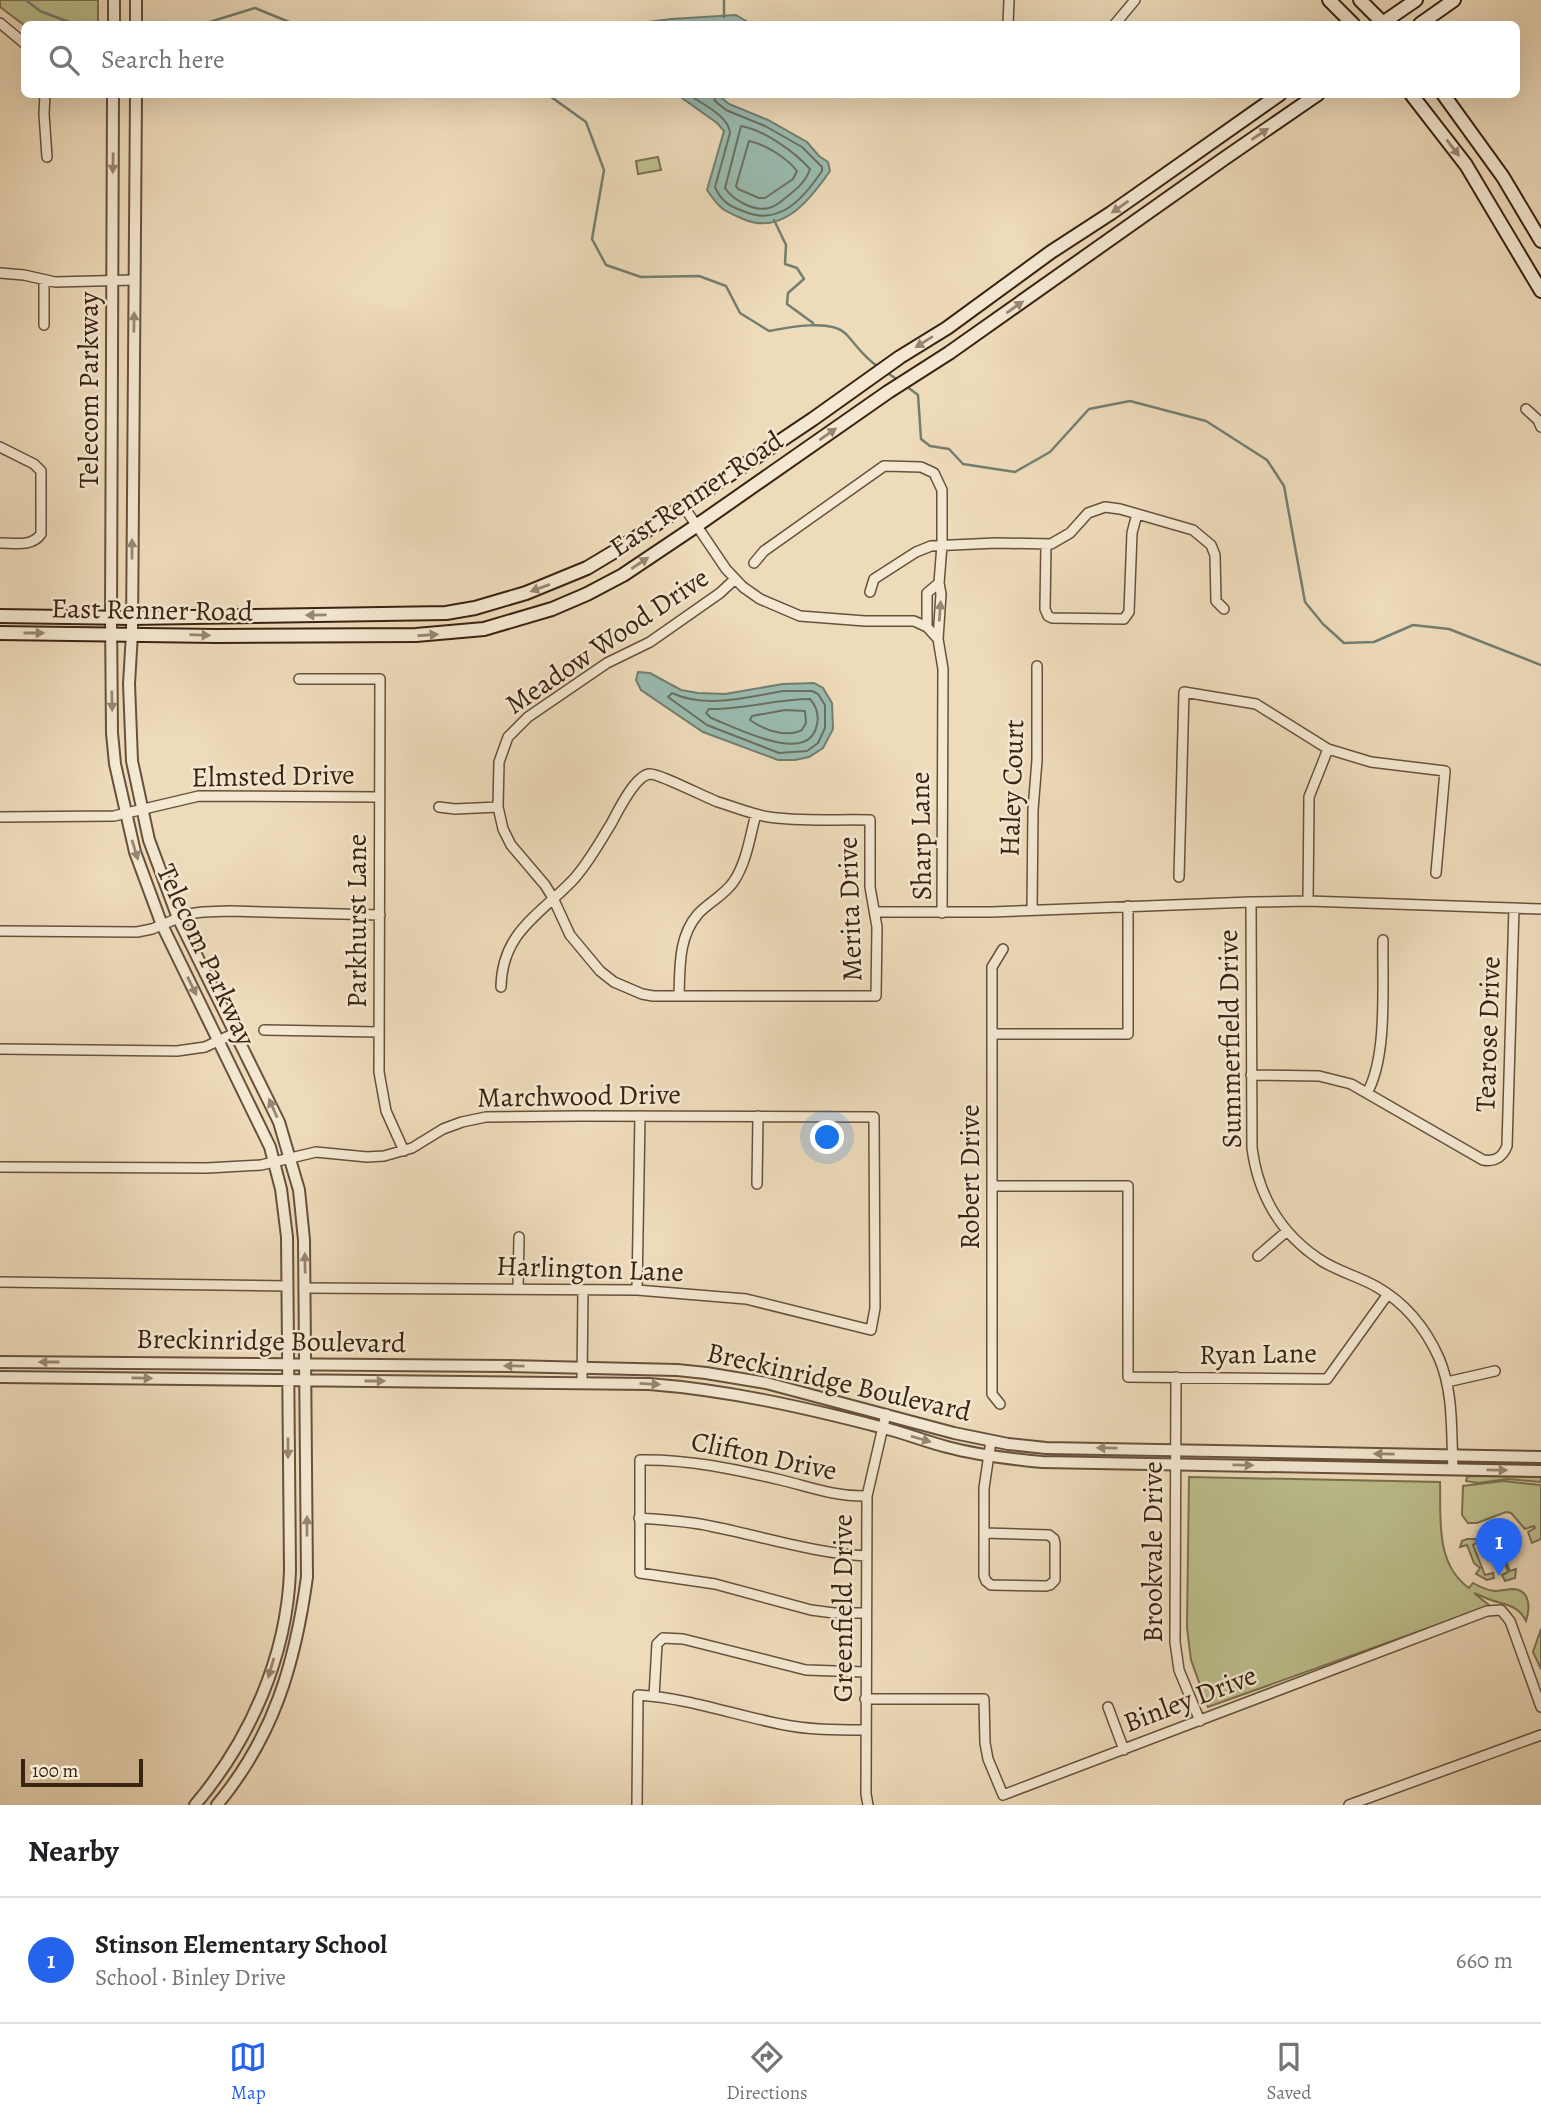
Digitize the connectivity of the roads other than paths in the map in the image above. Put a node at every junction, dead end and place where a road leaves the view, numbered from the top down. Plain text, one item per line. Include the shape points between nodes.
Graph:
1 (114, 0) edge
2 (1010, 0) edge
3 (1135, 0) edge
4 (1329, 0) edge
5 (1360, 0) edge
6 (1416, 0) edge
7 (1454, 0) edge
8 (136, 3) edge
9 (114, 21) edge
10 (136, 21) edge
11 (1008, 21) edge
12 (1118, 21) edge
13 (1350, 21) edge
14 (1380, 21) edge
15 (1387, 21) edge
16 (1424, 21) edge
17 (0, 23) edge
18 (21, 40) edge
19 (46, 98) edge
20 (113, 98) edge
21 (136, 98) edge
22 (1274, 98) edge
23 (1312, 98) edge
24 (1414, 98) edge
25 (1446, 98) edge
26 (47, 157) dead end
27 (1176, 168) junction
28 (1186, 185) junction
29 (1541, 241) edge
30 (0, 273) edge
31 (134, 280) junction
32 (44, 281) junction
33 (112, 281) junction
34 (1541, 291) edge
35 (44, 325) dead end
36 (947, 328) junction
37 (959, 346) junction
38 (1526, 409) dead end
39 (1541, 427) edge
40 (0, 447) edge
41 (684, 506) junction
42 (1137, 514) junction
43 (696, 526) junction
44 (0, 543) edge
45 (1046, 544) junction
46 (942, 545) junction
47 (754, 563) dead end
48 (735, 579) junction
49 (939, 583) junction
50 (870, 592) dead end
51 (1224, 609) dead end
52 (0, 616) edge
53 (111, 617) junction
54 (132, 618) junction
55 (927, 627) junction
56 (0, 633) edge
57 (111, 634) junction
58 (132, 634) junction
59 (938, 639) junction
60 (1037, 666) dead end
61 (299, 679) dead end
62 (1328, 749) junction
63 (380, 797) junction
64 (439, 807) dead end
65 (498, 807) junction
66 (142, 810) junction
67 (125, 814) junction
68 (756, 814) junction
69 (0, 817) edge
70 (1436, 873) dead end
71 (1179, 877) dead end
72 (553, 898) junction
73 (1251, 901) junction
74 (1308, 901) junction
75 (1128, 906) junction
76 (1514, 908) junction
77 (1541, 909) edge
78 (1032, 911) junction
79 (876, 912) junction
80 (942, 913) junction
81 (380, 915) junction
82 (178, 918) junction
83 (162, 925) junction
84 (0, 931) edge
85 (1383, 940) dead end
86 (1003, 949) dead end
87 (501, 987) dead end
88 (679, 996) junction
89 (876, 996) joint
90 (264, 1030) dead end
91 (379, 1032) junction
92 (235, 1033) junction
93 (992, 1034) junction
94 (219, 1040) junction
95 (0, 1049) edge
96 (1251, 1075) junction
97 (1367, 1093) junction
98 (640, 1116) junction
99 (758, 1116) junction
100 (404, 1151) junction
101 (290, 1157) junction
102 (275, 1161) junction
103 (0, 1167) edge
104 (757, 1184) dead end
105 (992, 1186) junction
106 (1287, 1231) junction
107 (519, 1237) dead end
108 (1258, 1256) dead end
109 (0, 1282) edge
110 (287, 1286) junction
111 (304, 1288) junction
112 (518, 1289) junction
113 (583, 1290) junction
114 (637, 1290) junction
115 (1388, 1294) junction
116 (871, 1330) joint
117 (0, 1362) edge
118 (83, 1362) junction
119 (288, 1364) junction
120 (306, 1364) junction
121 (582, 1367) junction
122 (1495, 1371) dead end
123 (0, 1377) edge
124 (1176, 1377) junction
125 (83, 1378) junction
126 (288, 1380) junction
127 (306, 1380) junction
128 (582, 1382) junction
129 (1447, 1382) junction
130 (1000, 1405) dead end
131 (886, 1414) junction
132 (883, 1427) junction
133 (991, 1440) junction
134 (1175, 1450) junction
135 (988, 1455) junction
136 (1452, 1455) junction
137 (1541, 1457) edge
138 (1175, 1464) junction
139 (1453, 1469) junction
140 (1541, 1471) edge
141 (867, 1496) junction
142 (639, 1518) junction
143 (984, 1533) junction
144 (866, 1556) junction
145 (287, 1602) junction
146 (303, 1603) junction
147 (865, 1613) junction
148 (865, 1672) junction
149 (654, 1696) junction
150 (865, 1699) junction
151 (1108, 1707) dead end
152 (1541, 1707) edge
153 (1200, 1721) junction
154 (865, 1730) junction
155 (1541, 1735) edge
156 (1124, 1750) junction
157 (216, 1781) junction
158 (228, 1790) junction
159 (195, 1805) edge
160 (217, 1805) edge
161 (638, 1805) edge
162 (868, 1805) edge
163 (1349, 1805) edge

1 - 9 street
2 - 11 street
3 - 12 street
4 - 13 main road
5 - 14 main road
6 - 15 main road
7 - 16 main road
8 - 10 street
17 - 18 street
19 - 26 street
20 -> 33 street, Telecom Parkway
21 - 31 street, Telecom Parkway
22 - 27 main road, East Renner Road
28 -> 23 main road, East Renner Road
24 -> 34 main road via 1466,165
25 - 29 main road via 1503,177
27 - 28 main road
27 -> 36 main road, East Renner Road
37 -> 28 main road, East Renner Road
30 - 32 street
31 - 33 street
54 -> 31 street, Telecom Parkway
32 - 33 street
32 - 35 street
33 - 53 street, Telecom Parkway
36 - 37 main road
36 -> 41 main road, East Renner Road
43 -> 37 main road, East Renner Road
38 - 39 street
40 - 44 street via 41,471 41,534 28,543
41 - 43 street
41 -> 54 main road, East Renner Road via 587,568 475,608 418,614
42 - 45 street via 1099,508 1063,538
42 - 45 street via 1129,612 1120,620 1048,616
42 - 51 street via 1193,530 1206,539 1215,555 1216,601
43 - 48 street
58 -> 43 main road, East Renner Road via 416,635 484,629 587,594
45 - 46 street
46 - 47 street via 942,490 934,473 921,467 884,466 764,551
46 - 49 street
46 - 50 street via 916,552 874,579
48 - 55 street via 760,599 800,616 914,621
48 - 65 street, Meadow Wood Drive via 650,642 607,663 516,727 499,762
49 - 55 street via 928,593
59 -> 49 street, Sharp Lane
52 - 53 main road, East Renner Road
53 - 54 main road, East Renner Road
53 - 57 street, Telecom Parkway
54 - 58 street, Telecom Parkway
55 - 59 street
56 -> 57 main road, East Renner Road
57 - 58 main road, East Renner Road
57 -> 67 street, Telecom Parkway via 112,733
58 - 66 street, Telecom Parkway via 132,751
59 - 80 street, Sharp Lane via 943,669
60 - 78 street, Haley Court
61 - 63 street, Parkhurst Lane via 380,678
62 - 70 street via 1371,762 1445,771
62 - 71 street via 1256,704 1184,692
62 - 74 street via 1309,797
63 - 66 street, Elmsted Drive via 200,796
63 - 81 street, Parkhurst Lane
64 - 65 street
65 - 72 street, Meadow Wood Drive via 511,845
66 - 67 street, Elmsted Drive
66 - 82 street, Telecom Parkway via 155,861
67 - 69 street, Elmsted Drive
67 -> 83 street, Telecom Parkway
68 - 72 street via 649,774 629,792 589,860
68 - 79 street, Merita Drive via 870,820 870,887
68 - 88 street via 733,883 698,914 683,943
72 - 87 street via 516,935 503,964
72 - 88 street, Meadow Wood Drive via 570,935 614,982 642,994
73 - 74 street, Sharp Lane
73 - 75 street, Sharp Lane
73 - 96 street, Summerfield Drive
74 - 76 street, Sharp Lane
75 - 78 street, Sharp Lane
75 - 93 street via 1128,1034
76 - 77 street, Sharp Lane
76 - 97 street, Tearose Drive via 1504,1154 1483,1160
78 - 80 street, Sharp Lane
79 - 80 street
79 - 89 street, Merita Drive
81 - 82 street via 230,911
81 - 91 street, Parkhurst Lane
82 - 83 street
82 - 92 street, Telecom Parkway
83 - 84 street via 137,932
83 -> 94 street, Telecom Parkway
85 - 97 street via 1380,1057
86 - 93 street, Robert Drive via 992,967
88 - 89 street, Meadow Wood Drive
90 - 91 street
91 - 100 street, Parkhurst Lane via 382,1095
92 - 94 street
101 -> 92 street, Telecom Parkway via 270,1101
93 - 105 street, Robert Drive
94 - 95 street via 177,1051
94 - 102 street, Telecom Parkway
96 - 97 street via 1319,1076
96 - 106 street, Summerfield Drive via 1254,1160 1265,1198
98 - 99 street, Marchwood Drive
98 - 100 street, Marchwood Drive via 477,1118 443,1129
98 - 114 street
99 - 104 street
99 - 116 street, Marchwood Drive via 874,1117
100 - 101 street, Marchwood Drive via 367,1157 316,1152
101 - 102 street, Marchwood Drive
111 -> 101 street, Telecom Parkway via 299,1191
102 - 103 street, Marchwood Drive via 207,1168
102 - 110 street, Telecom Parkway via 287,1237
105 - 124 street, Ryan Lane via 1128,1186 1128,1377
105 - 130 street, Robert Drive via 992,1394
106 - 108 street
106 - 115 street, Summerfield Drive via 1321,1260
107 - 112 street
109 - 110 street
110 - 119 street, Telecom Parkway
111 - 112 street, Harlington Lane
111 - 120 street, Telecom Parkway
112 - 113 street, Harlington Lane
113 - 114 street, Harlington Lane
113 - 121 street
114 - 116 street, Harlington Lane via 746,1299
115 - 124 street, Ryan Lane via 1327,1379
115 - 129 street, Summerfield Drive via 1420,1324
118 -> 117 street, Breckinridge Boulevard
118 - 119 street, Breckinridge Boulevard
118 - 125 street
119 - 120 street, Breckinridge Boulevard
119 - 126 street, Telecom Parkway
121 -> 120 street, Breckinridge Boulevard
120 - 127 street, Telecom Parkway
121 - 128 street
121 - 131 street, Breckinridge Boulevard via 706,1373 766,1383
122 - 129 street
123 - 125 street, Breckinridge Boulevard
124 - 134 street, Brookvale Drive
125 -> 126 street, Breckinridge Boulevard
126 - 127 street, Breckinridge Boulevard
126 -> 145 street, Telecom Parkway
127 -> 128 street, Breckinridge Boulevard
146 -> 127 street, Telecom Parkway via 307,1577
128 -> 132 street, Breckinridge Boulevard via 703,1389
129 - 136 street, Summerfield Drive
131 - 132 street, Greenfield Drive
131 - 133 street, Breckinridge Boulevard
132 -> 135 street, Breckinridge Boulevard
132 - 141 street, Greenfield Drive
134 -> 133 street, Breckinridge Boulevard via 1046,1448
133 - 135 street
136 -> 134 street, Breckinridge Boulevard
134 - 138 street, Brookvale Drive
135 - 138 street, Breckinridge Boulevard via 1042,1462
135 - 143 street
136 - 137 street, Breckinridge Boulevard
136 - 139 street, Summerfield Drive
138 -> 139 street, Breckinridge Boulevard
138 - 153 street, Brookvale Drive via 1176,1657
139 -> 140 street, Breckinridge Boulevard
141 - 142 street, Clifton Drive via 833,1494 714,1465 640,1460
141 - 144 street, Greenfield Drive
142 - 144 street via 708,1525 832,1554
142 - 147 street, Clifton Drive via 640,1573 715,1584 811,1610
143 - 143 street via 984,1576 991,1585 1046,1586 1055,1580 1055,1543 1049,1535
144 - 147 street, Greenfield Drive
145 - 146 street
145 -> 157 street, Telecom Parkway via 270,1675 245,1734
146 - 158 street, Telecom Parkway via 279,1700 262,1739
147 - 148 street, Greenfield Drive
148 - 149 street via 806,1670 663,1638 657,1644
148 - 150 street, Greenfield Drive
149 - 154 street via 779,1724
149 - 161 street via 638,1695
150 - 154 street, Greenfield Drive
150 - 156 street, Binley Drive via 984,1699 986,1751 1003,1795
151 - 156 street
152 - 153 street, Binley Drive via 1510,1621 1501,1610 1487,1611
153 - 156 street, Binley Drive
154 - 162 street, Greenfield Drive
155 - 163 street
157 - 158 street
157 - 159 street, Telecom Parkway
158 - 160 street, Telecom Parkway

